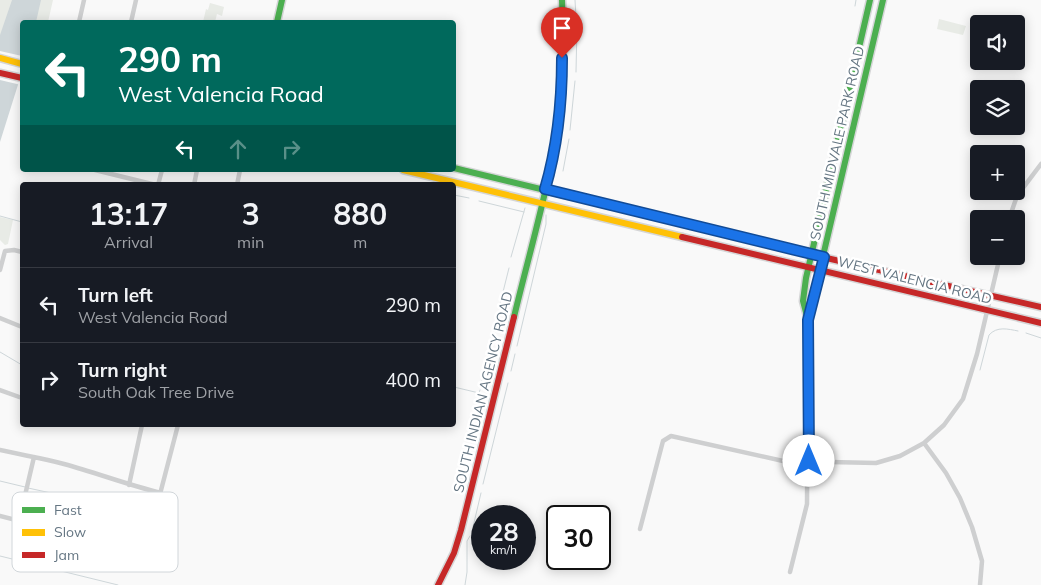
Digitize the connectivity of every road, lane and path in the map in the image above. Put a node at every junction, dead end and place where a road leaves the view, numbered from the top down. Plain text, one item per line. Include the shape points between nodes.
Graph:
1 (84, 0) edge
2 (136, 0) edge
3 (282, 0) edge
4 (562, 0) edge
5 (870, 0) edge
6 (883, 0) edge
7 (79, 20) edge
8 (131, 20) edge
9 (277, 20) edge
10 (0, 58) edge
11 (20, 63) edge
12 (0, 73) edge
13 (20, 78) edge
14 (1041, 164) edge
15 (456, 168) edge
16 (102, 172) edge
17 (415, 172) edge
18 (144, 182) edge
19 (545, 189) junction
20 (541, 202) junction
21 (1012, 210) edge
22 (674, 221) junction
23 (671, 234) junction
24 (20, 252) edge
25 (812, 254) junction
26 (824, 257) junction
27 (998, 265) edge
28 (809, 267) junction
29 (0, 270) edge
30 (821, 270) junction
31 (990, 295) junction
32 (1041, 307) edge
33 (986, 310) junction
34 (0, 318) edge
35 (808, 320) junction
36 (1041, 323) edge
37 (20, 326) edge
38 (0, 390) edge
39 (20, 397) edge
40 (142, 427) edge
41 (178, 427) edge
42 (924, 443) junction
43 (0, 450) edge
44 (34, 457) junction
45 (809, 461) junction
46 (129, 485) junction
47 (26, 492) edge
48 (157, 492) edge
49 (161, 492) edge
50 (640, 530) dead end
51 (790, 572) dead end
52 (438, 585) edge
53 (980, 585) edge

1 - 7 street
2 - 8 street
3 - 9 main road
4 - 19 main road, SOUTH INDIAN AGENCY ROAD via 562,76 556,134
5 - 25 main road, SOUTH MIDVALE PARK ROAD
6 - 26 main road, SOUTH MIDVALE PARK ROAD
10 - 11 main road
12 - 13 main road
14 - 21 street via 1017,196
15 - 19 main road, WEST VALENCIA ROAD
16 - 18 street
17 - 20 main road, WEST VALENCIA ROAD
19 - 20 main road, SOUTH INDIAN AGENCY ROAD
19 - 22 main road, WEST VALENCIA ROAD
20 - 23 main road, WEST VALENCIA ROAD
20 - 52 main road, SOUTH INDIAN AGENCY ROAD via 461,530
22 - 23 main road
22 - 25 main road, WEST VALENCIA ROAD
23 - 28 main road, WEST VALENCIA ROAD
24 - 29 street via 6,252
25 - 26 main road, WEST VALENCIA ROAD
25 - 28 main road, SOUTH MIDVALE PARK ROAD
26 - 30 main road, SOUTH MIDVALE PARK ROAD
26 - 31 main road, WEST VALENCIA ROAD
27 - 31 street
28 - 30 main road, WEST VALENCIA ROAD
28 - 35 main road, SOUTH MIDVALE PARK ROAD via 802,301
30 - 33 main road, WEST VALENCIA ROAD
30 - 35 main road, SOUTH MIDVALE PARK ROAD
31 - 32 main road, WEST VALENCIA ROAD
31 - 33 street
33 - 36 main road, WEST VALENCIA ROAD
33 - 42 street via 963,399 944,425
34 - 37 street
35 - 45 street, SOUTH MIDVALE PARK ROAD
38 - 39 street
40 - 46 street
41 - 49 street
42 - 45 street via 900,456 876,463
42 - 53 street via 946,473 972,527 982,561
43 - 44 street
44 - 46 street
44 - 47 street
45 - 50 street via 783,461 671,436 663,441
45 - 51 street, SOUTH MIDVALE PARK ROAD via 808,504
46 - 48 street

